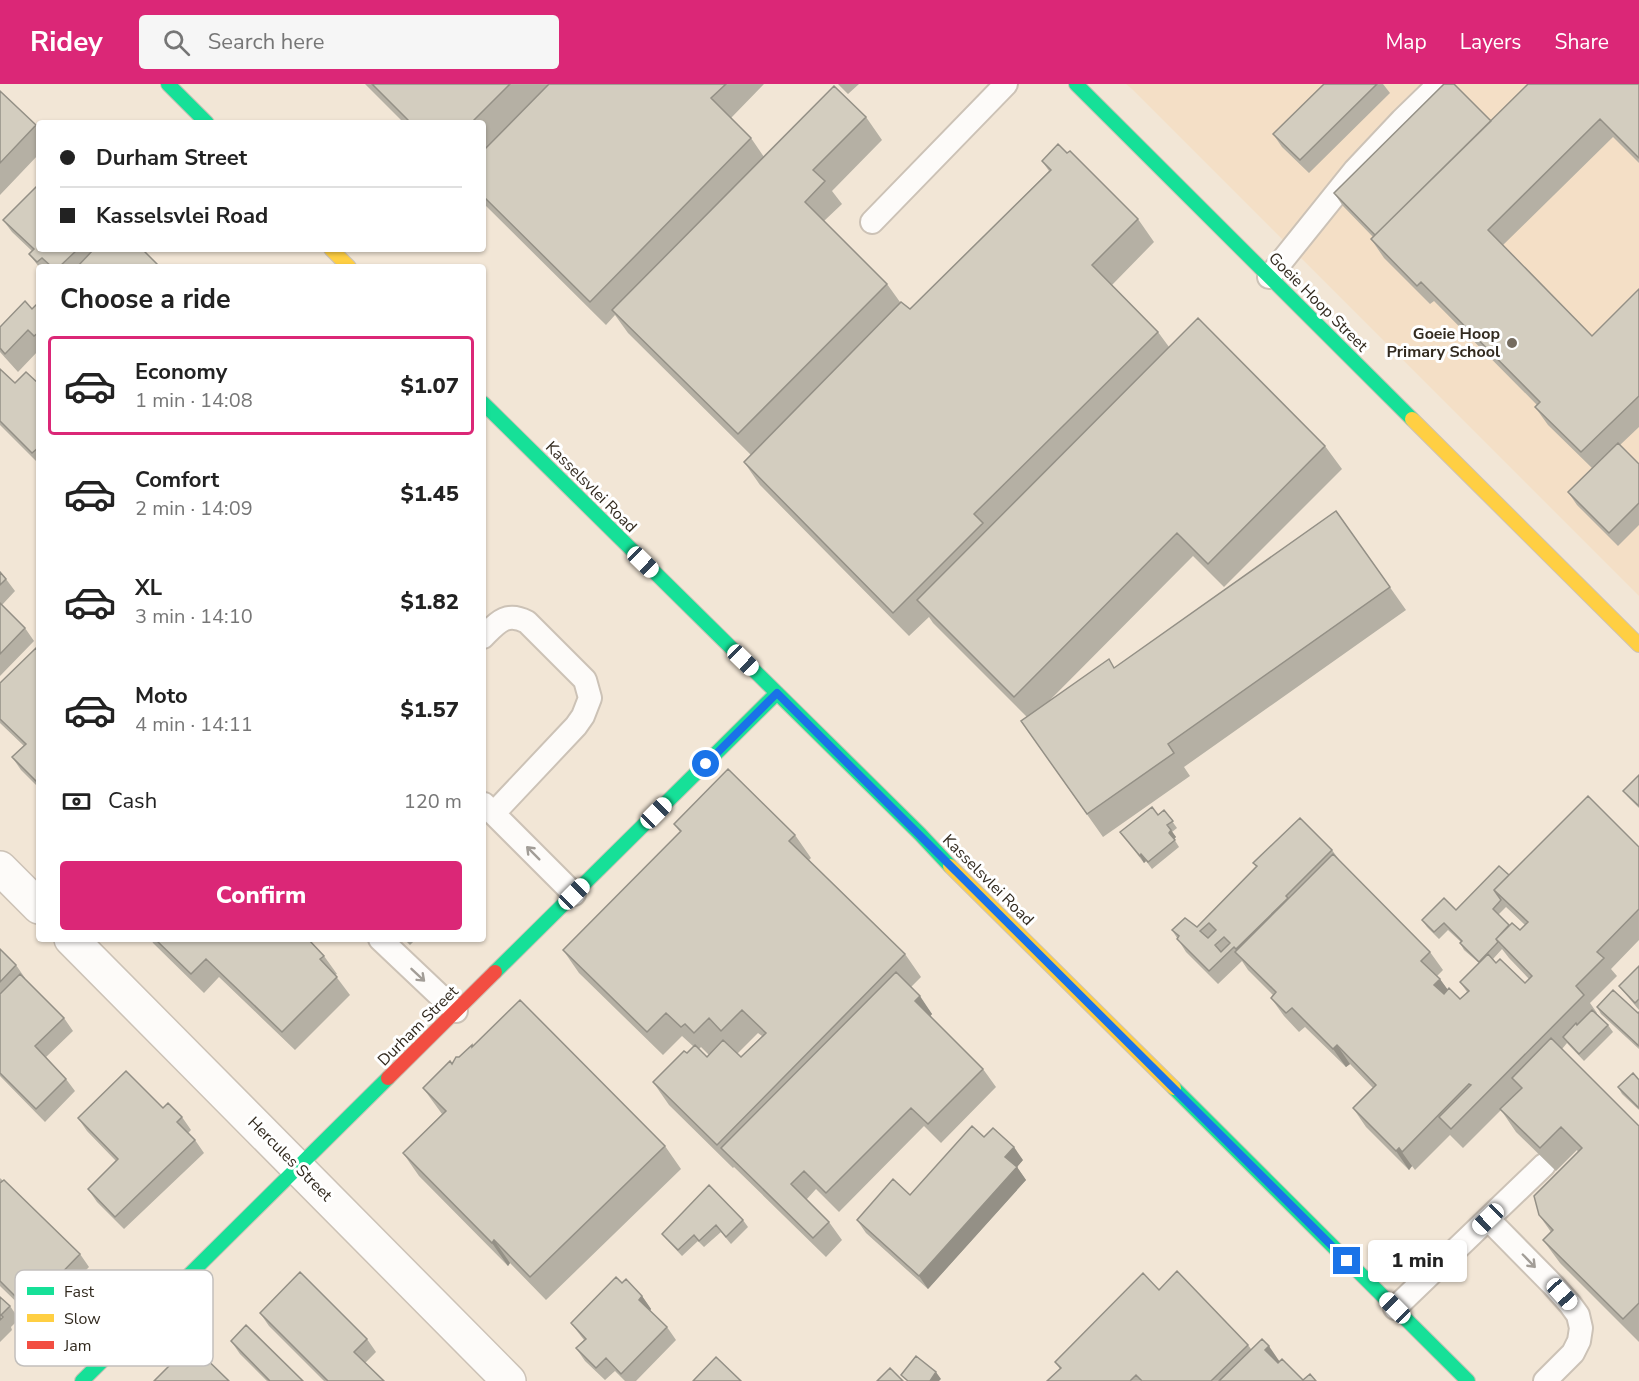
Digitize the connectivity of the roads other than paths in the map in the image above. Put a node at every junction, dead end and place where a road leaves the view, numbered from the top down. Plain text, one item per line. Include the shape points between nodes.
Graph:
1 (168, 84) edge
2 (1006, 84) edge
3 (1076, 84) edge
4 (1439, 84) edge
5 (204, 120) edge
6 (872, 222) dead end
7 (334, 252) edge
8 (346, 264) edge
9 (1269, 277) junction
10 (486, 406) edge
11 (486, 634) edge
12 (1639, 645) edge
13 (777, 693) junction
14 (488, 808) edge
15 (0, 868) edge
16 (574, 894) junction
17 (36, 904) edge
18 (73, 942) edge
19 (383, 942) edge
20 (456, 1011) junction
21 (1544, 1165) edge
22 (298, 1168) junction
23 (1488, 1219) junction
24 (195, 1270) edge
25 (1395, 1308) junction
26 (97, 1366) edge
27 (82, 1381) edge
28 (509, 1381) edge
29 (1468, 1381) edge
30 (1545, 1381) edge

1 - 5 street
2 - 6 lane
3 - 9 street, Goeie Hoop Street
4 - 9 lane via 1355,170
7 - 8 street
9 - 12 street, Goeie Hoop Street
10 - 13 street, Kasselsvlei Road
11 - 14 lane via 500,620 527,622 585,680 590,698 576,726
13 - 16 street, Durham Street
13 - 25 street, Kasselsvlei Road
16 -> 14 lane
15 - 17 street
16 - 20 street, Durham Street
18 - 22 street, Hercules Street
19 -> 20 lane
20 - 22 street, Durham Street
21 - 23 lane
22 - 24 street, Durham Street
22 - 28 street, Hercules Street
23 - 25 lane
23 -> 30 lane via 1578,1315 1580,1341
25 - 29 street, Kasselsvlei Road
26 - 27 street, Durham Street

